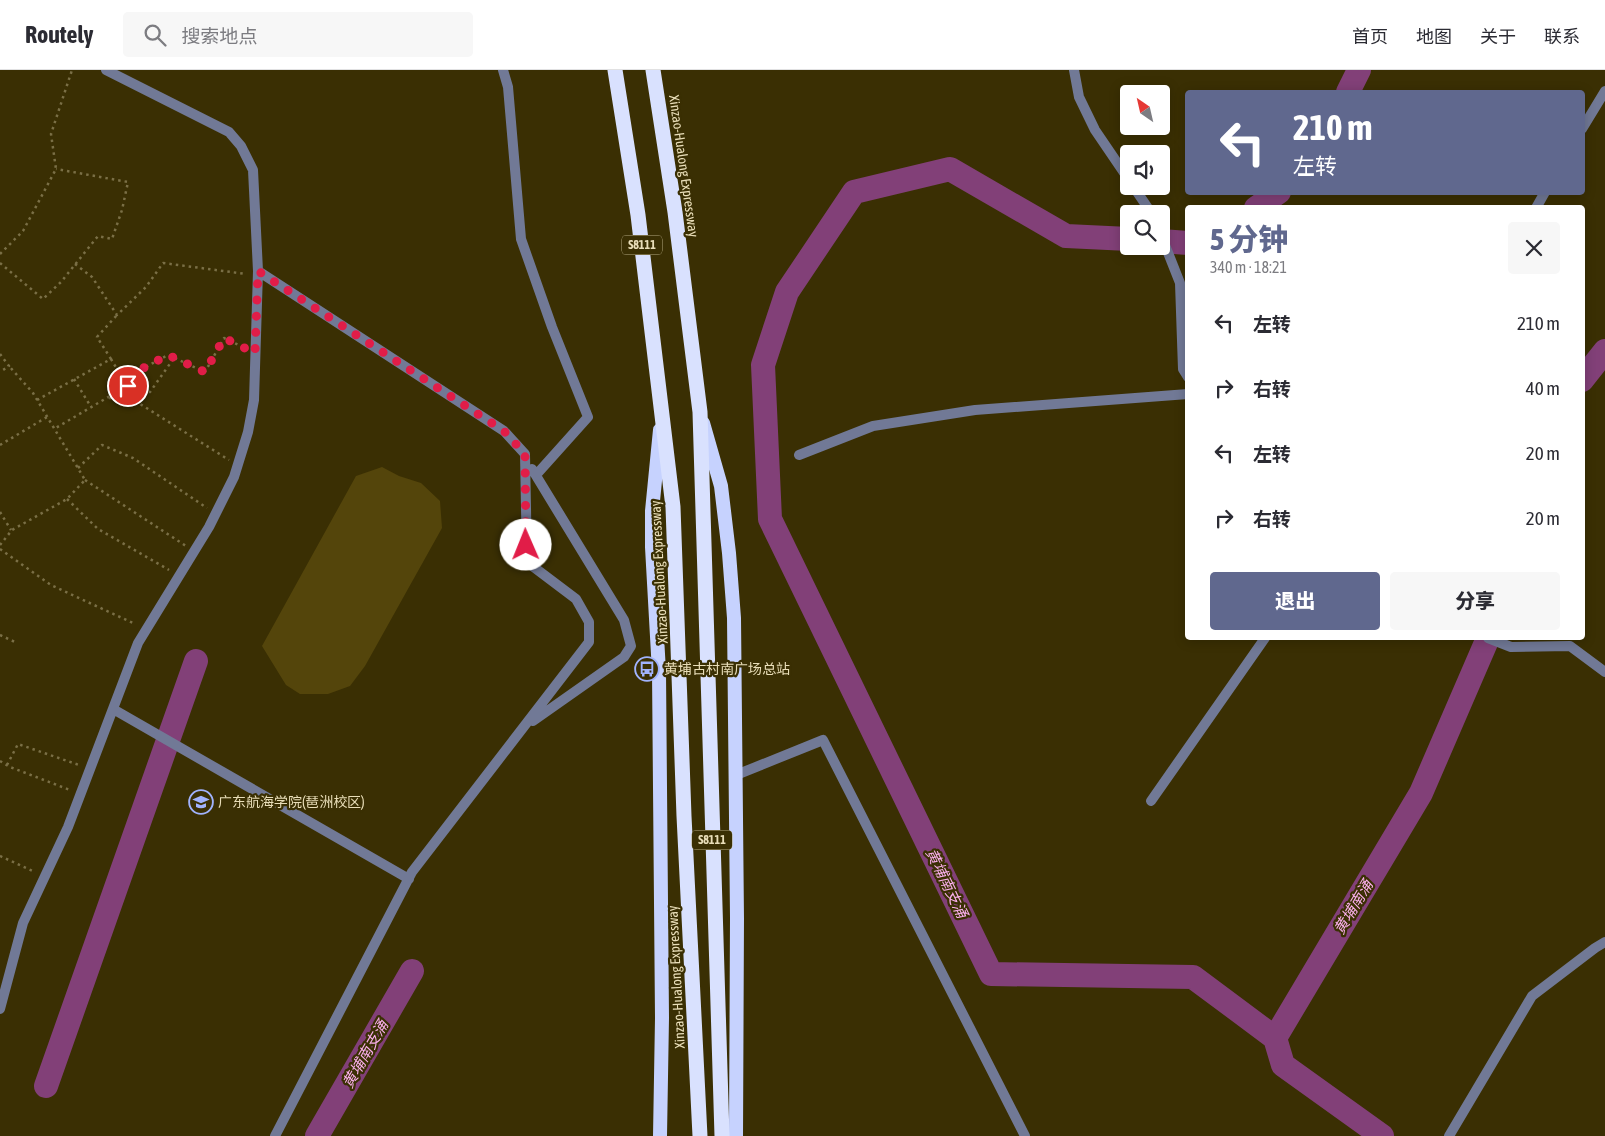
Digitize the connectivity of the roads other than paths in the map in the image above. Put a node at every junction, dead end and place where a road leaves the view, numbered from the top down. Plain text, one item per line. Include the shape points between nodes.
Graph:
1 (106, 70) edge
2 (503, 70) edge
3 (615, 70) edge
4 (653, 70) edge
5 (1074, 70) edge
6 (1604, 97) edge
7 (1585, 125) edge
8 (1120, 167) edge
9 (1169, 255) edge
10 (258, 273) junction
11 (1185, 371) edge
12 (1185, 394) edge
13 (700, 412) junction
14 (661, 421) junction
15 (798, 455) dead end
16 (525, 460) junction
17 (536, 475) junction
18 (1264, 640) edge
19 (1493, 640) edge
20 (1605, 672) edge
21 (113, 709) junction
22 (524, 727) junction
23 (736, 776) junction
24 (1151, 801) dead end
25 (409, 879) junction
26 (1605, 942) edge
27 (0, 1009) edge
28 (275, 1136) edge
29 (660, 1136) edge
30 (700, 1136) edge
31 (722, 1136) edge
32 (736, 1136) edge
33 (1025, 1136) edge
34 (1449, 1136) edge

1 - 10 street via 229,132 241,146 253,170
2 - 17 street via 508,87 521,239 588,417
3 - 14 highway, Xinzao-Hualong Expressway / S8111 via 638,215
4 - 13 highway, Xinzao-Hualong Expressway / S8111
5 - 8 street via 1079,97 1095,130
6 - 7 street
9 - 11 street via 1180,283
10 - 16 street via 504,431 525,454
10 - 21 street via 254,400 238,465 216,514 138,643
12 - 15 street via 975,410 873,426
13 - 23 highway via 721,486 729,553 734,618
13 - 31 highway, Xinzao-Hualong Expressway / S8111
14 - 29 highway via 652,511 658,672 662,1018
14 - 30 highway, Xinzao-Hualong Expressway / S8111 via 675,545
16 - 17 street
16 - 22 street via 527,562 576,599 589,622 590,642
17 - 22 street via 624,620 631,646 624,657
18 - 24 street
19 - 20 street via 1511,647 1570,646
21 - 25 street
21 - 27 street via 81,794 23,923
22 - 25 street
23 - 32 highway
23 - 33 street via 823,740
25 - 28 street
26 - 34 street via 1532,996

